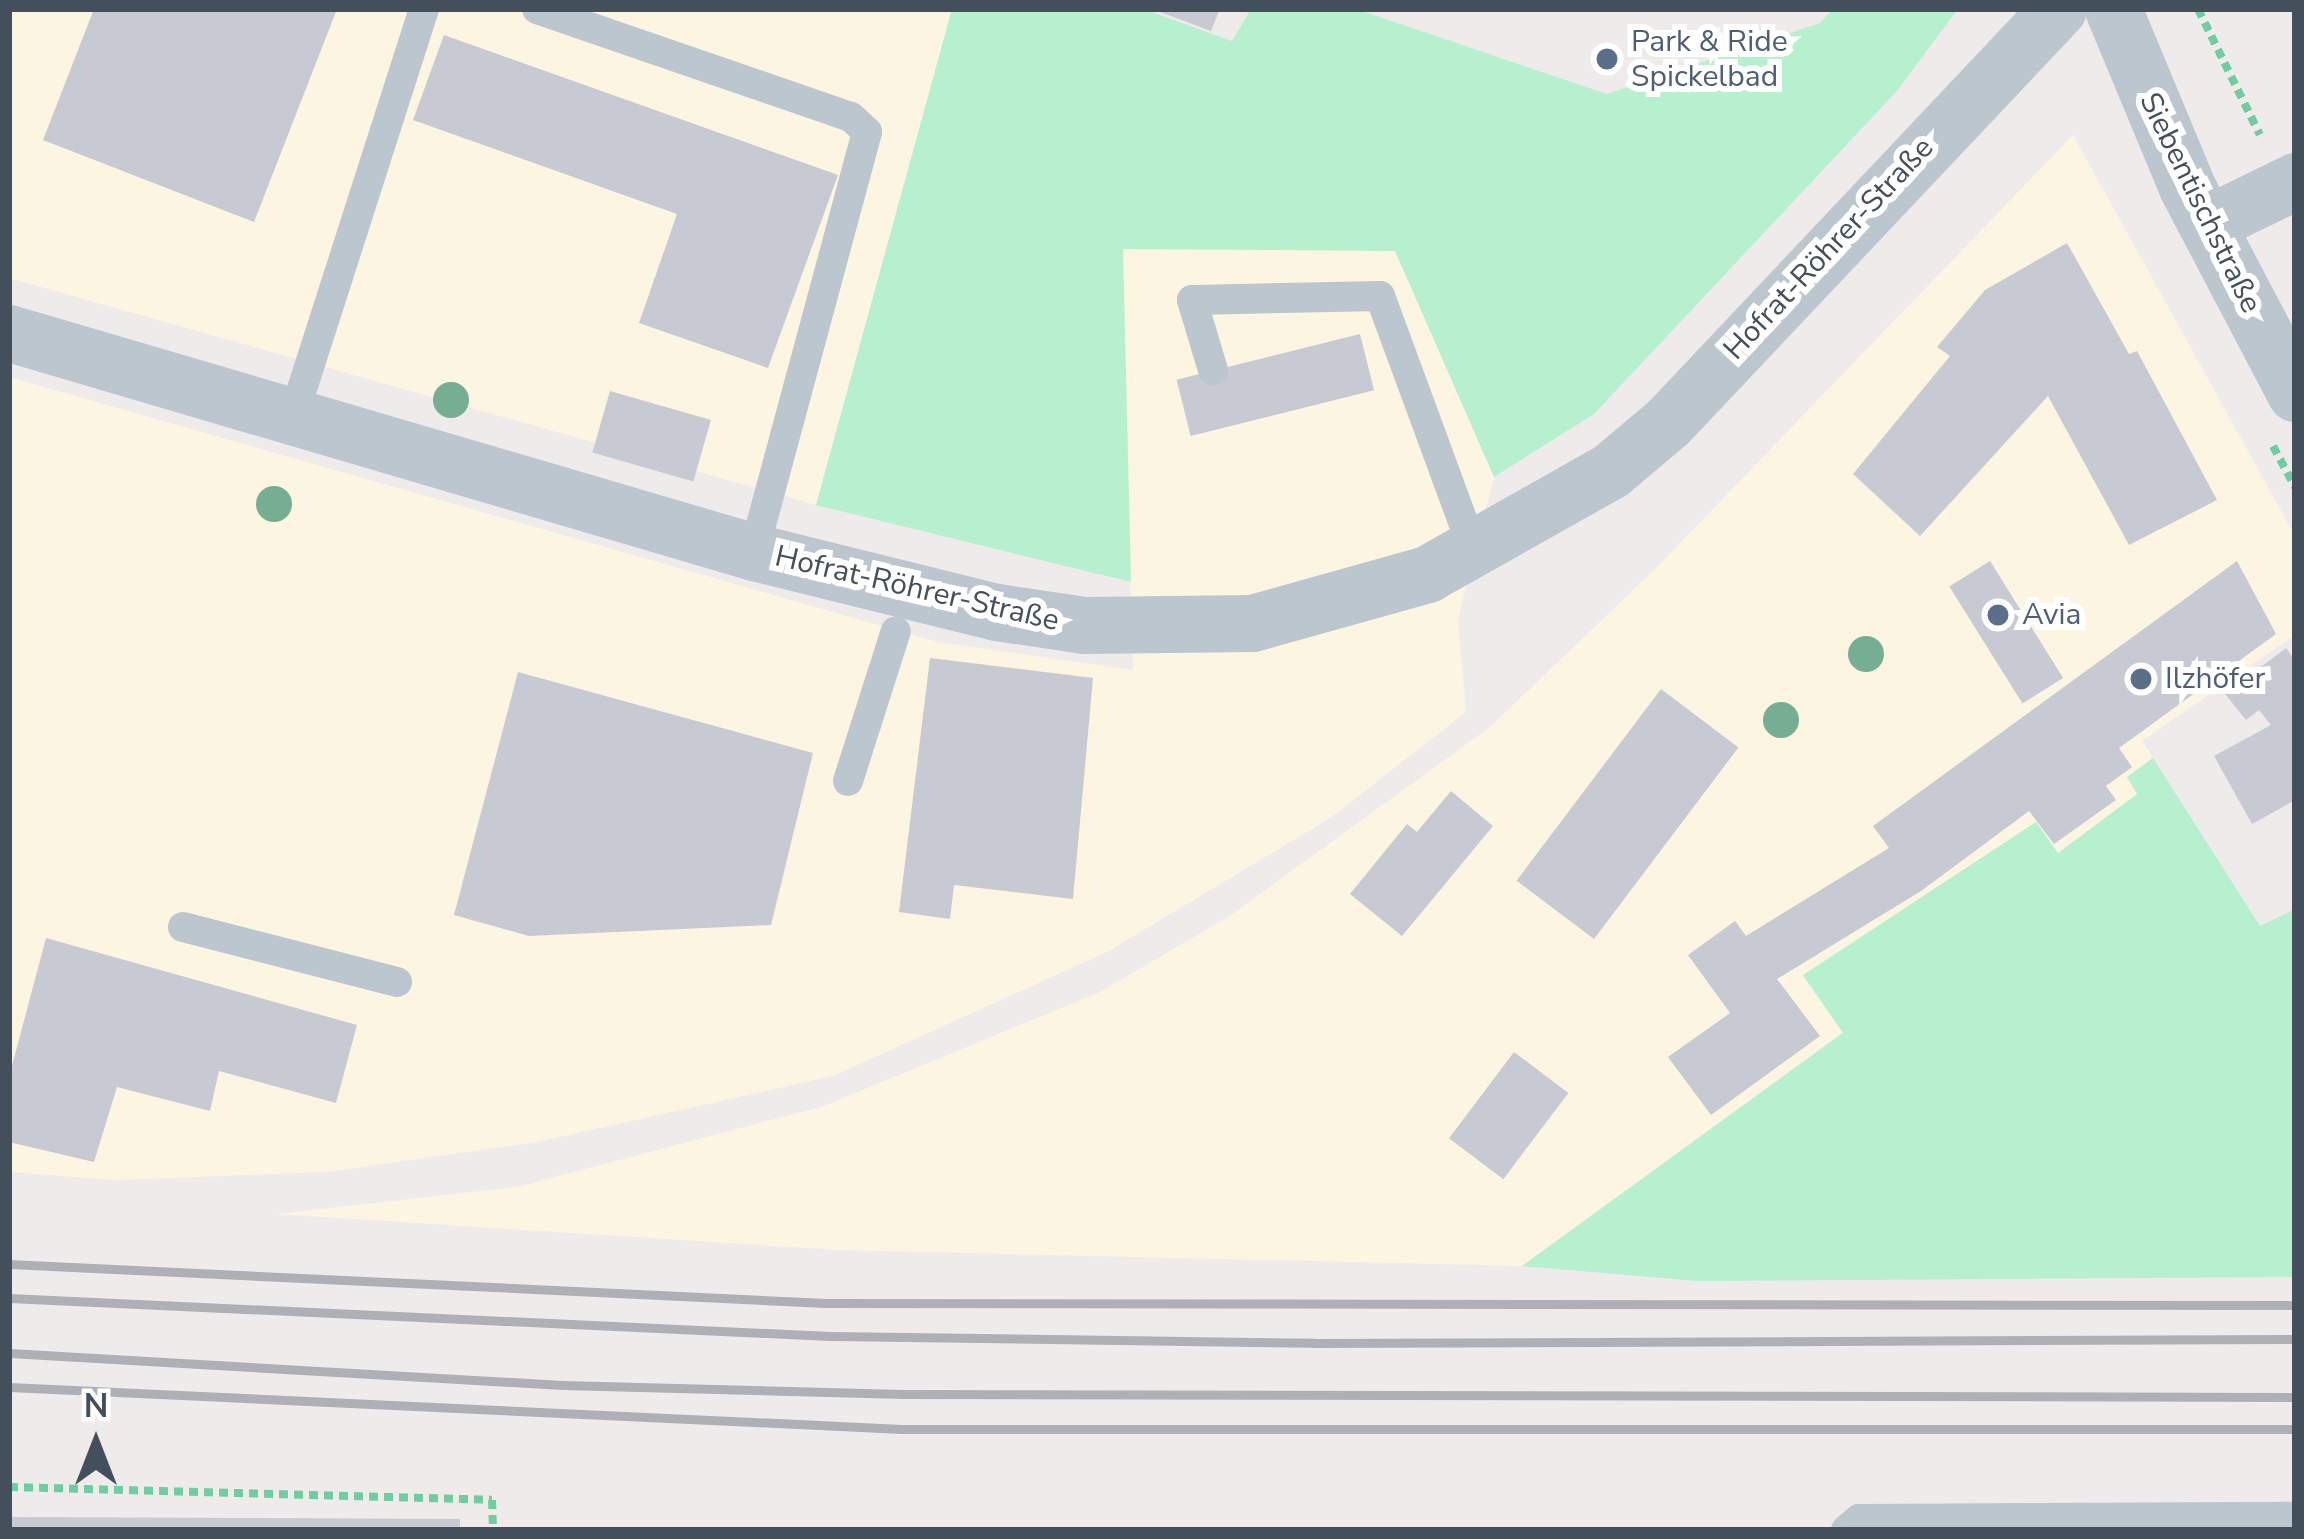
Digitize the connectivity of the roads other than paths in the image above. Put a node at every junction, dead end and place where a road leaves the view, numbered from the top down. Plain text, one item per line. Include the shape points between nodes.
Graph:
1 (424, 9) edge
2 (536, 9) edge
3 (2058, 9) edge
4 (2113, 9) edge
5 (2291, 183) edge
6 (2206, 224) junction
7 (9, 333) edge
8 (1213, 370) dead end
9 (2295, 393) edge
10 (293, 417) junction
11 (754, 552) junction
12 (1474, 552) junction
13 (896, 631) dead end
14 (848, 781) dead end
15 (183, 926) dead end
16 (397, 982) dead end
17 (2295, 1517) edge
18 (1846, 1530) edge

1 - 10 lane
2 - 11 lane via 851,117 867,132
3 - 12 street, Hofrat-Röhrer-Straße via 1668,422 1610,471
4 - 6 street, Siebentischstraße
5 - 6 street
6 - 9 street, Siebentischstraße
7 - 10 street, Hofrat-Röhrer-Straße via 113,382
8 - 12 lane via 1192,300 1380,296
10 - 11 street, Hofrat-Röhrer-Straße
11 - 12 street, Hofrat-Röhrer-Straße via 997,612 1179,628 1252,623 1357,599
13 - 14 lane
15 - 16 lane
17 - 18 lane via 1859,1519

